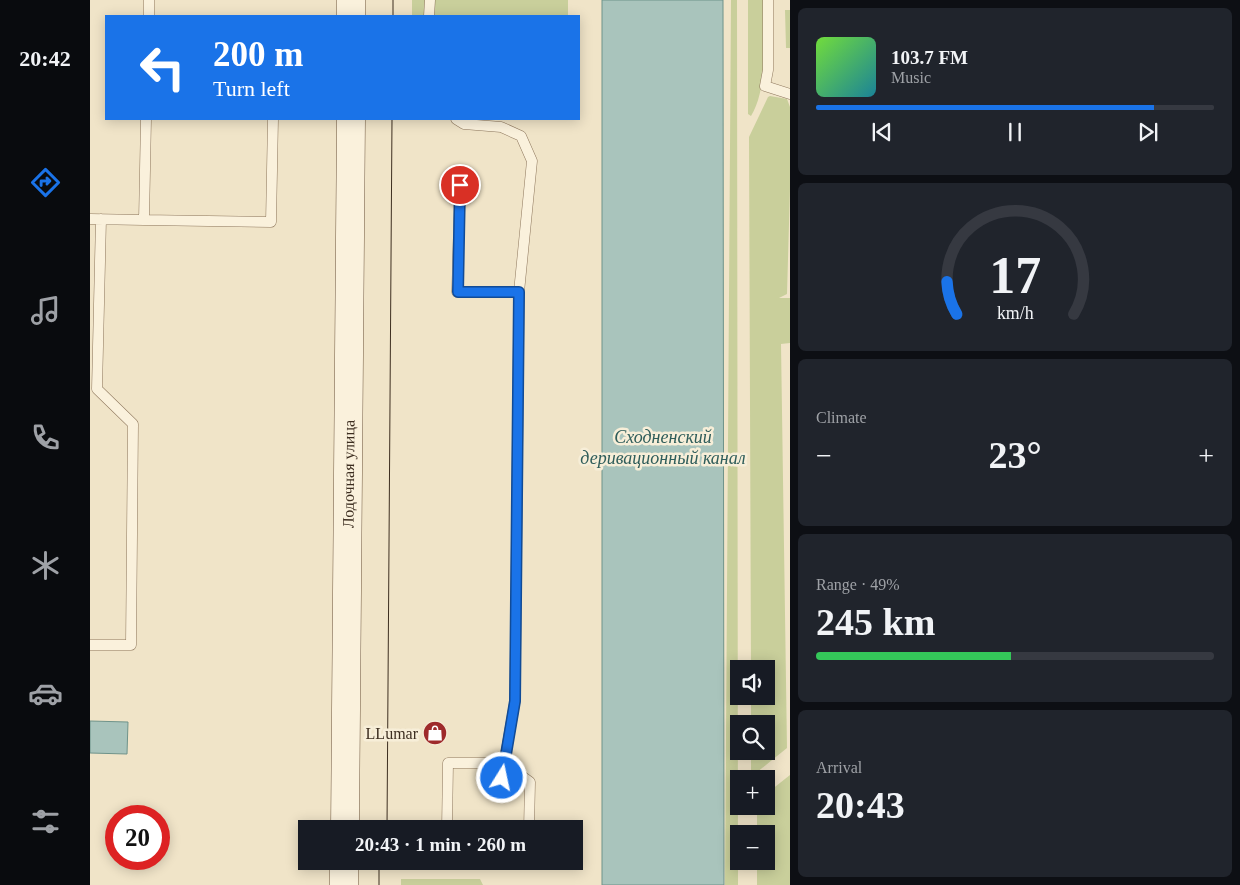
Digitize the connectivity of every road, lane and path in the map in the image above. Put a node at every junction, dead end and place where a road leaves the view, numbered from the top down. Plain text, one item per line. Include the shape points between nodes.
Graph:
1 (149, 0) edge
2 (351, 0) edge
3 (430, 0) edge
4 (768, 0) edge
5 (149, 15) edge
6 (351, 15) edge
7 (429, 15) edge
8 (790, 94) edge
9 (146, 120) edge
10 (273, 120) edge
11 (350, 120) edge
12 (458, 120) edge
13 (460, 185) dead end
14 (90, 219) edge
15 (101, 219) junction
16 (144, 220) junction
17 (519, 292) junction
18 (90, 645) edge
19 (504, 763) junction
20 (499, 793) dead end
21 (345, 820) edge
22 (447, 820) edge
23 (529, 820) edge
24 (344, 870) edge
25 (344, 885) edge

1 - 5 lane
2 - 6 street
3 - 7 lane
4 - 8 lane via 765,86
9 - 16 lane
10 - 16 lane via 271,222
11 - 21 street, Лодочная улица
12 - 17 lane via 464,124 501,127 521,136 532,161
13 - 17 lane via 458,292
14 - 15 lane
15 - 16 lane
15 - 18 lane via 97,389 133,424 131,645
17 - 19 lane via 515,701
19 - 20 lane
19 - 22 lane via 448,764
19 - 23 lane via 530,782
24 - 25 street

